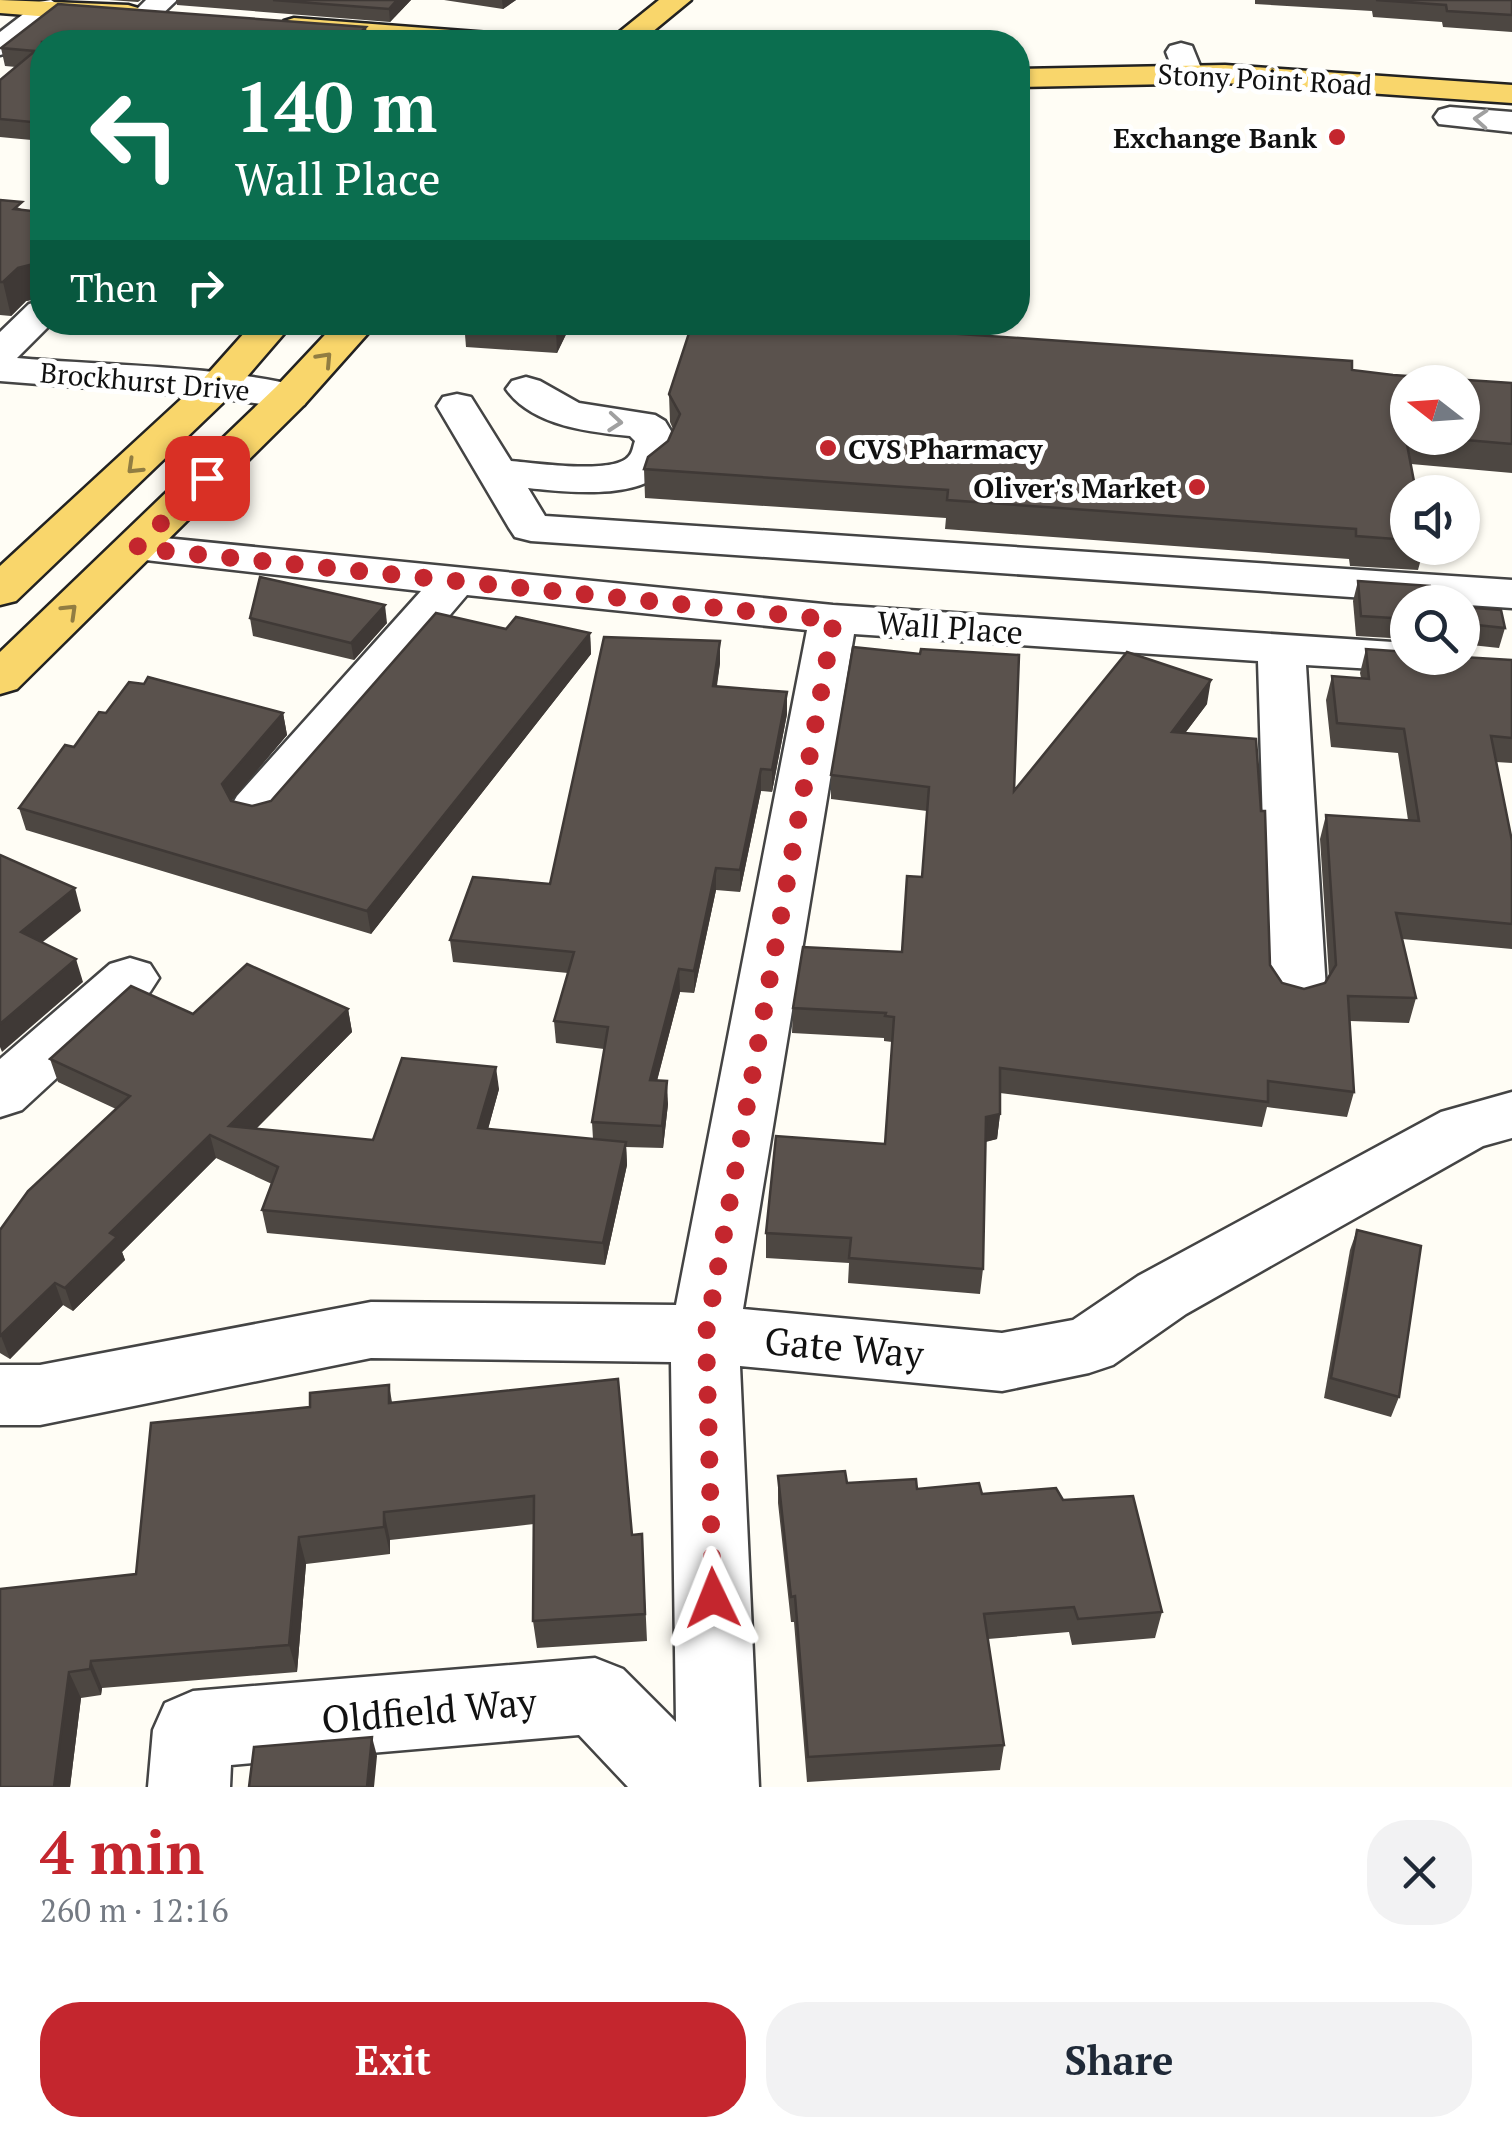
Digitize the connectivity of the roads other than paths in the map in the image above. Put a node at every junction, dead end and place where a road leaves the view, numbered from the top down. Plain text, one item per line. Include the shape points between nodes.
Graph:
1 (677, 0) edge
2 (0, 4) edge
3 (50, 8) junction
4 (163, 11) edge
5 (260, 24) edge
6 (337, 30) edge
7 (638, 30) edge
8 (0, 46) edge
9 (1030, 57) edge
10 (1184, 63) junction
11 (1512, 70) edge
12 (1030, 77) edge
13 (1512, 94) edge
14 (1450, 117) dead end
15 (1512, 122) edge
16 (30, 324) edge
17 (263, 335) edge
18 (347, 335) edge
19 (0, 353) edge
20 (0, 369) edge
21 (218, 386) junction
22 (526, 389) dead end
23 (290, 396) junction
24 (457, 406) dead end
25 (497, 472) junction
26 (136, 548) junction
27 (454, 582) junction
28 (0, 590) edge
29 (1512, 594) edge
30 (834, 620) junction
31 (1281, 649) junction
32 (1390, 657) edge
33 (0, 679) edge
34 (256, 808) edge
35 (130, 978) dead end
36 (1297, 990) edge
37 (0, 1094) edge
38 (1512, 1114) edge
39 (706, 1334) junction
40 (0, 1395) edge
41 (188, 1787) edge
42 (684, 1787) edge
43 (718, 1787) edge

1 - 7 main road
2 - 3 main road
3 - 4 main road
3 - 8 street
5 - 6 main road
9 - 10 main road, Stony Point Road
10 - 11 main road, Stony Point Road via 1304,56
10 - 12 main road, Stony Point Road
10 - 13 main road, Stony Point Road
15 -> 14 street
16 - 19 street
17 - 21 main road
23 -> 18 main road
20 - 21 street, Brockhurst Drive
21 - 23 street, Brockhurst Drive
21 -> 28 main road
22 -> 25 street via 566,413 640,424 656,440 647,464 634,472 590,480
23 - 26 main road
24 - 25 street
25 - 29 street via 532,528
26 - 27 street, Wall Place
33 -> 26 main road
27 - 30 street, Wall Place
27 - 34 street
30 - 31 street, Wall Place
30 - 39 street
31 - 32 street, Wall Place
31 - 36 street
35 - 37 street
38 - 39 street, Gate Way via 1463,1129 1162,1295 1089,1345 1002,1362
39 - 40 street, Gate Way via 371,1330 40,1395
39 - 43 street
41 - 42 street, Oldfield Way via 193,1730 594,1696

